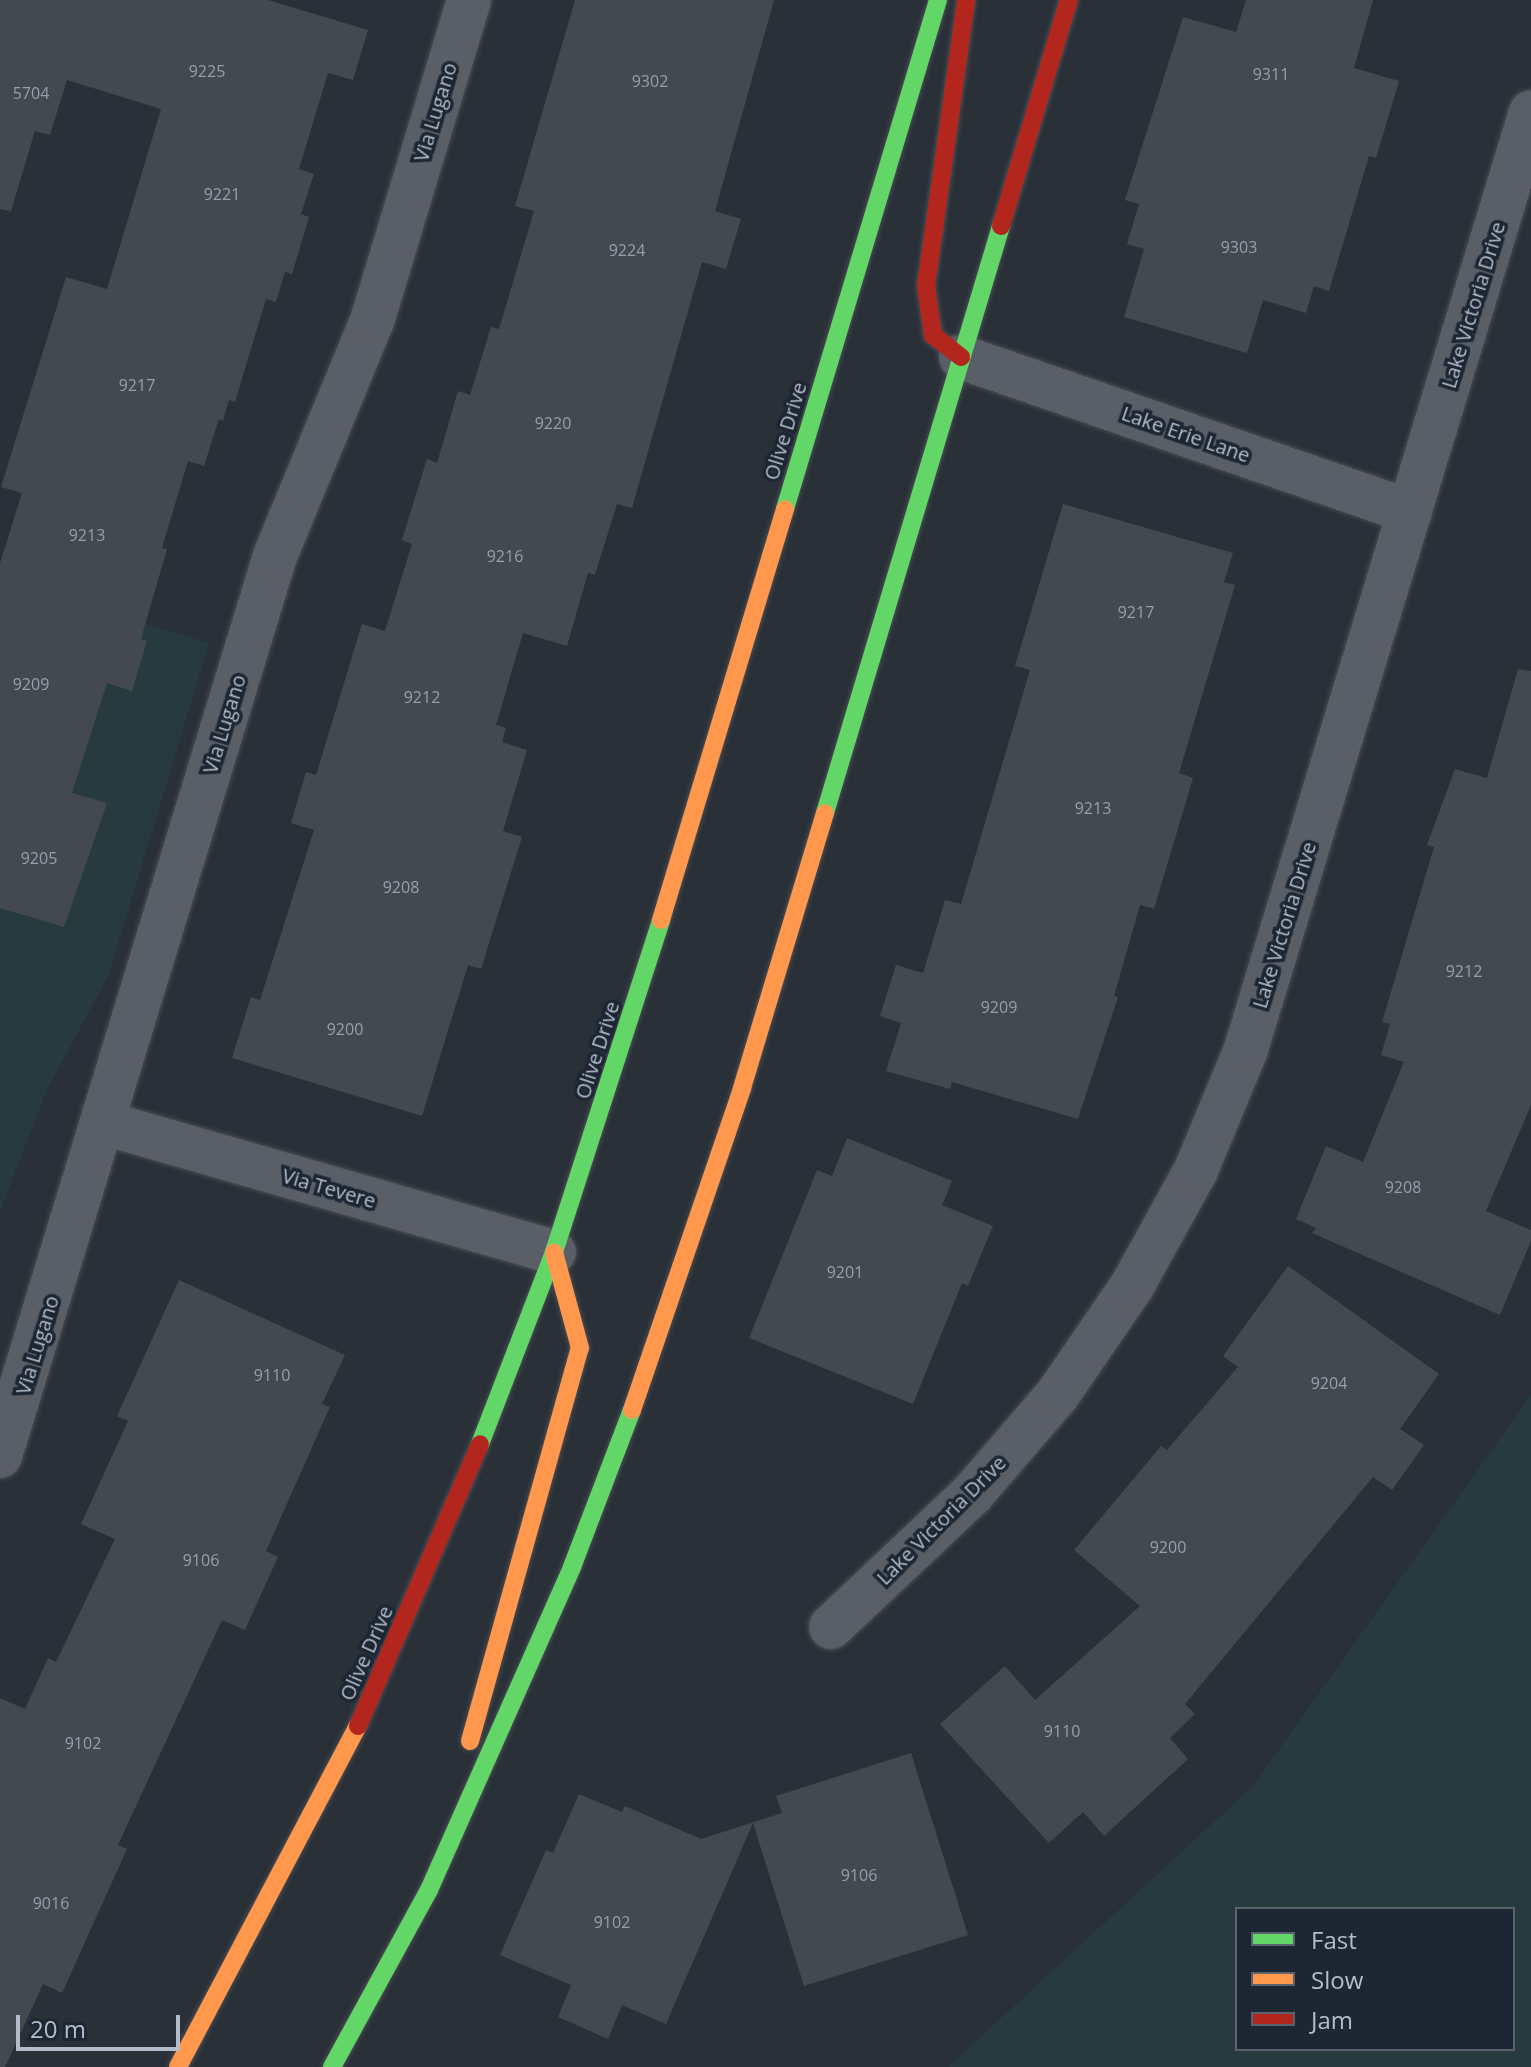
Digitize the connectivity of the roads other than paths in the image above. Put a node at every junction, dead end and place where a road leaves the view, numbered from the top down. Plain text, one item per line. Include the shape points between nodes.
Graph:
1 (469, 0) edge
2 (938, 0) edge
3 (966, 0) edge
4 (1069, 0) edge
5 (1531, 112) edge
6 (961, 357) junction
7 (1410, 512) junction
8 (104, 1123) junction
9 (554, 1252) junction
10 (0, 1456) edge
11 (831, 1627) dead end
12 (429, 1890) junction
13 (178, 2067) edge
14 (332, 2067) edge

1 - 8 street, Via Lugano via 373,318 275,556
2 - 9 main road, Olive Drive via 634,1009
3 - 6 main road via 926,286 933,335
4 - 6 main road
5 - 7 street, Lake Victoria Drive
6 - 7 street, Lake Erie Lane
6 - 12 main road via 742,1088 663,1331 572,1567
7 - 11 street, Lake Victoria Drive via 1246,1049 1196,1170 1132,1286 1058,1394 972,1494
8 - 9 street, Via Tevere
8 - 10 street, Via Lugano
9 - 12 main road via 580,1348
9 - 13 main road, Olive Drive via 463,1488 357,1728
12 - 14 main road

